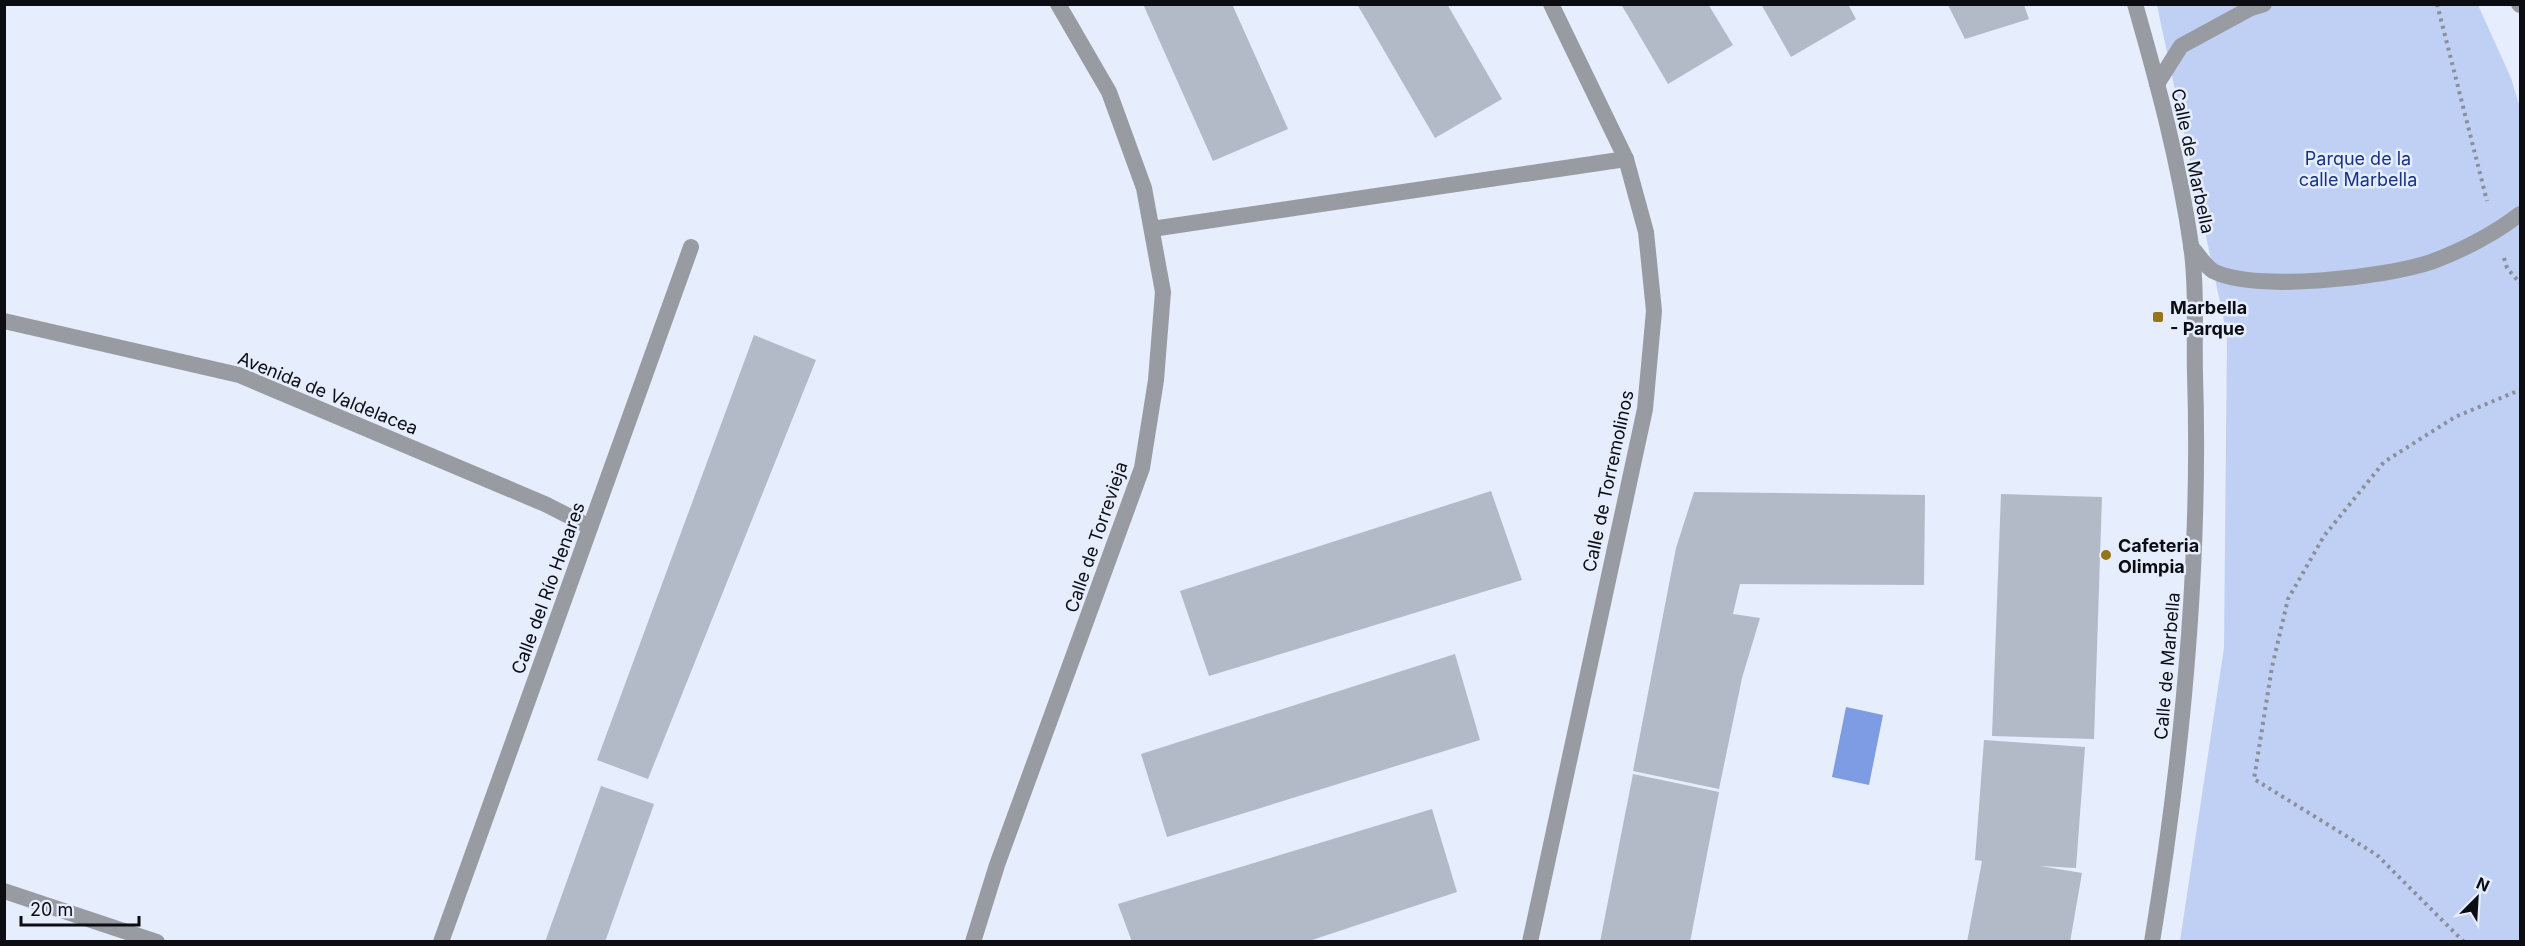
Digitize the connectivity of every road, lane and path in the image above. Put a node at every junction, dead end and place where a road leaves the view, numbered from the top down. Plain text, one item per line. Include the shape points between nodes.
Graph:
1 (1058, 4) edge
2 (1551, 4) edge
3 (2135, 4) edge
4 (2264, 4) edge
5 (2437, 4) edge
6 (2157, 84) junction
7 (1626, 159) junction
8 (2520, 214) edge
9 (1152, 228) junction
10 (2496, 233) junction
11 (2191, 247) junction
12 (691, 248) dead end
13 (2520, 283) edge
14 (4, 321) edge
15 (2520, 390) edge
16 (590, 527) junction
17 (4, 891) edge
18 (157, 942) edge
19 (441, 942) edge
20 (973, 942) edge
21 (1530, 942) edge
22 (2152, 942) edge
23 (2464, 942) edge

1 - 9 street, Calle de Torrevieja via 1108,92 1144,188
2 - 7 street, Calle de Torremolinos
3 - 6 street, Calle de Marbella
4 - 6 street, Calle de Marbella via 2181,46
5 - 10 path
6 - 11 street, Calle de Marbella
7 - 9 street
7 - 21 street, Calle de Torremolinos via 1646,232 1654,311 1645,409
8 - 10 street, Calle de Marbella
9 - 20 street, Calle de Torrevieja via 1163,292 1156,380 1142,468 997,865
10 - 11 street, Calle de Marbella via 2430,262 2335,280 2256,282 2212,270
10 - 13 path via 2507,268
11 - 22 street, Calle de Marbella via 2198,471 2190,656 2169,837
12 - 16 street, Calle del Río Henares
14 - 16 street, Avenida de Valdelacea via 239,375 545,504
15 - 23 path via 2455,417 2384,462 2324,536 2288,598 2254,779 2376,855
16 - 19 street, Calle del Río Henares
17 - 18 street

